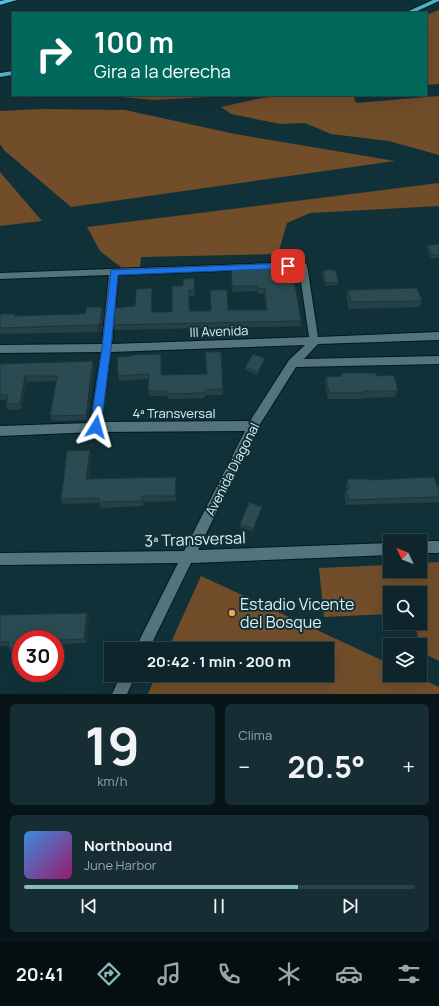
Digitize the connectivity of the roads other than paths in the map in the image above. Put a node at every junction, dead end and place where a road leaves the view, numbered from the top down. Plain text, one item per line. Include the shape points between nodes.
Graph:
1 (14, 0) edge
2 (437, 0) edge
3 (0, 2) edge
4 (409, 12) edge
5 (12, 73) edge
6 (0, 75) edge
7 (114, 272) junction
8 (0, 276) edge
9 (439, 336) edge
10 (314, 342) junction
11 (107, 348) junction
12 (0, 349) edge
13 (439, 360) edge
14 (293, 363) junction
15 (253, 426) junction
16 (96, 427) junction
17 (0, 431) edge
18 (439, 546) edge
19 (427, 547) edge
20 (383, 548) edge
21 (188, 557) junction
22 (0, 559) edge
23 (146, 642) edge
24 (125, 682) edge
25 (119, 694) edge

1 - 3 highway
2 - 4 highway
5 - 6 highway
7 - 8 street
7 - 10 street via 303,265
7 - 11 street
9 - 10 street, III Avenida
10 - 11 street, III Avenida
10 - 14 street, Avenida Diagonal
11 - 12 street, III Avenida
11 - 16 street
13 - 14 street
14 - 15 street, Avenida Diagonal
15 - 16 street, 4ª Transversal
15 - 21 street, Avenida Diagonal
16 - 17 street, 4ª Transversal
18 - 19 street
20 - 21 street, 3ª Transversal
21 - 22 street, 3ª Transversal
21 - 23 street, Avenida Diagonal
24 - 25 street

